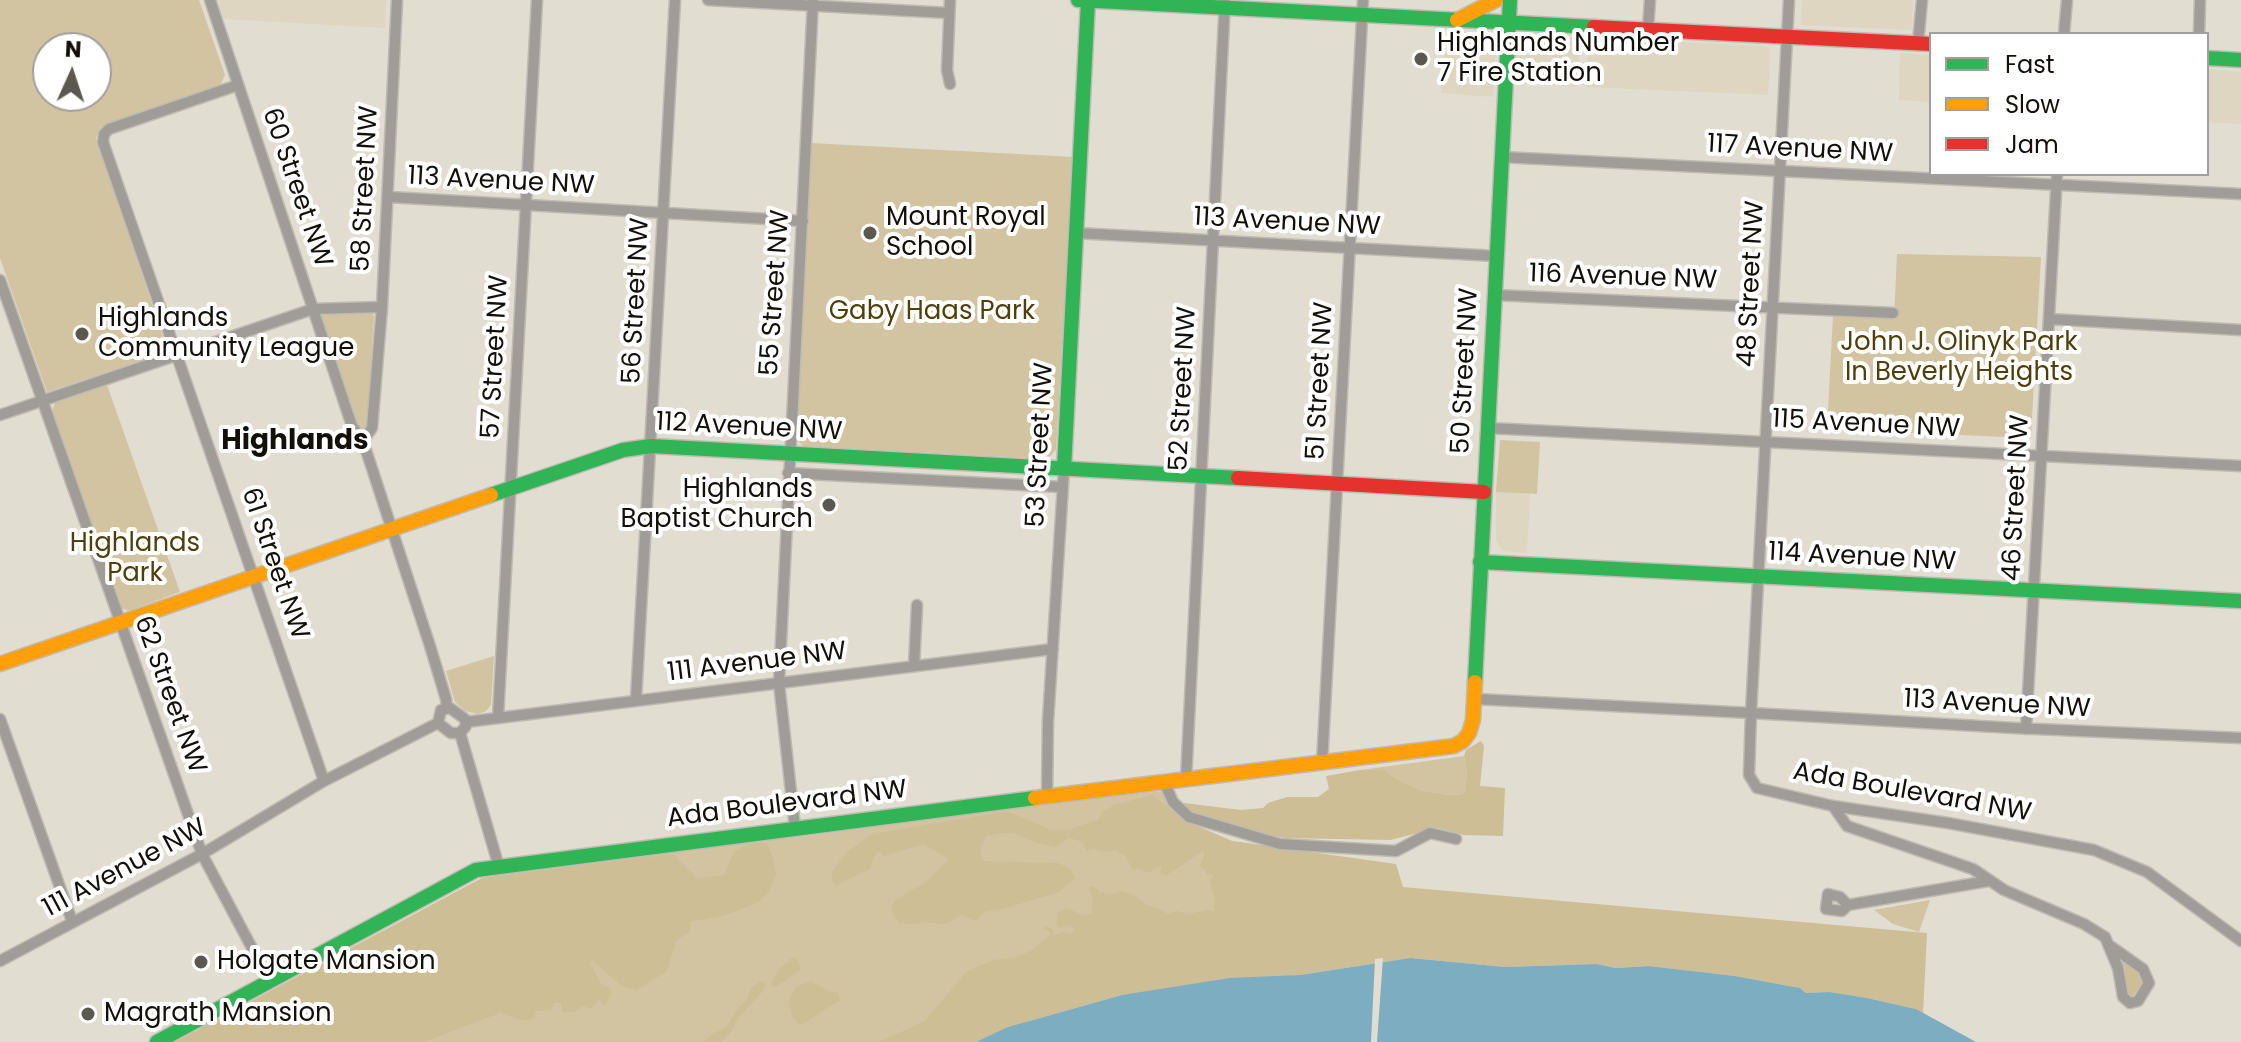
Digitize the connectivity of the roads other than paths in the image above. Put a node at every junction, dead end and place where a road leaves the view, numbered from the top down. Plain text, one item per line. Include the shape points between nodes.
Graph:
1 (210, 0) edge
2 (397, 0) edge
3 (537, 0) edge
4 (675, 0) edge
5 (708, 0) edge
6 (950, 0) edge
7 (1078, 0) edge
8 (1088, 0) edge
9 (1496, 0) edge
10 (1510, 0) edge
11 (1650, 0) edge
12 (1789, 0) edge
13 (1922, 0) edge
14 (2067, 0) edge
15 (2200, 0) edge
16 (812, 3) edge
17 (1225, 4) edge
18 (1362, 8) edge
19 (949, 13) junction
20 (1456, 20) junction
21 (1509, 23) junction
22 (1648, 29) junction
23 (2064, 32) edge
24 (2199, 32) edge
25 (1787, 37) junction
26 (1925, 44) edge
27 (2209, 58) edge
28 (2241, 60) edge
29 (950, 84) dead end
30 (238, 85) junction
31 (1501, 157) junction
32 (1780, 172) junction
33 (1929, 175) edge
34 (1965, 176) edge
35 (2057, 178) edge
36 (2241, 194) edge
37 (389, 197) junction
38 (526, 205) junction
39 (663, 213) junction
40 (803, 221) junction
41 (1076, 233) junction
42 (1213, 240) junction
43 (1350, 248) junction
44 (1496, 256) junction
45 (0, 280) edge
46 (1494, 295) junction
47 (382, 307) junction
48 (1773, 307) junction
49 (313, 309) junction
50 (1893, 313) dead end
51 (2049, 319) junction
52 (2241, 330) edge
53 (178, 354) junction
54 (42, 401) junction
55 (0, 415) edge
56 (1488, 428) junction
57 (363, 441) junction
58 (1766, 442) junction
59 (651, 446) junction
60 (788, 454) junction
61 (2041, 456) junction
62 (2241, 466) edge
63 (1064, 469) junction
64 (788, 473) junction
65 (1201, 476) junction
66 (1338, 483) junction
67 (1062, 487) junction
68 (511, 489) junction
69 (1484, 492) junction
70 (390, 530) junction
71 (1480, 562) junction
72 (255, 577) junction
73 (1758, 577) junction
74 (2034, 591) junction
75 (2241, 601) edge
76 (917, 605) dead end
77 (119, 623) junction
78 (1053, 649) junction
79 (0, 664) edge
80 (914, 666) junction
81 (779, 683) junction
82 (636, 699) junction
83 (1475, 699) junction
84 (447, 708) junction
85 (1751, 713) junction
86 (498, 717) junction
87 (0, 719) edge
88 (466, 722) junction
89 (438, 723) junction
90 (2026, 729) junction
91 (460, 733) junction
92 (2241, 738) edge
93 (1463, 741) joint
94 (1322, 764) junction
95 (1186, 780) junction
96 (324, 781) junction
97 (1165, 784) junction
98 (1047, 796) junction
99 (1833, 806) junction
100 (795, 828) junction
101 (1456, 839) dead end
102 (202, 854) junction
103 (499, 867) junction
104 (1988, 881) junction
105 (1848, 905) dead end
106 (72, 921) junction
107 (2241, 941) edge
108 (2109, 945) junction
109 (0, 961) edge
110 (269, 980) junction
111 (157, 1042) edge

1 - 30 street, 60 Street NW
2 - 37 street, 58 Street NW
3 - 38 street, 57 Street NW
4 - 39 street, 56 Street NW
5 - 16 street
6 - 19 street
7 - 8 main road
8 - 17 main road
8 - 41 main road, 53 Street NW
9 - 20 main road
10 - 21 main road, 50 Street NW
11 - 22 street
12 - 25 street, 48 Street NW
13 - 26 street
14 - 23 street
15 - 24 street
16 - 19 street
16 - 40 street, 55 Street NW
17 - 18 main road
17 - 42 street, 52 Street NW
18 - 20 main road
18 - 43 street, 51 Street NW
19 - 29 street
20 - 21 main road
21 - 22 main road
21 - 31 main road, 50 Street NW
22 - 25 main road
25 - 26 main road
25 - 32 street, 48 Street NW
27 - 28 main road
30 - 49 street, 60 Street NW
30 - 53 street, 61 Street NW via 104,134
31 - 32 street, 117 Avenue NW
31 - 44 main road, 50 Street NW
32 - 33 street, 117 Avenue NW
32 - 48 street, 48 Street NW
34 - 35 street, 117 Avenue NW
35 - 36 street, 117 Avenue NW
35 - 51 street, 46 Street NW
37 - 38 street, 113 Avenue NW
37 - 47 street, 58 Street NW
38 - 39 street, 113 Avenue NW
38 - 68 street, 57 Street NW
39 - 40 street, 113 Avenue NW
39 - 59 street, 56 Street NW
40 - 60 street, 55 Street NW
41 - 42 street, 113 Avenue NW
41 - 63 main road, 53 Street NW
42 - 43 street, 113 Avenue NW
42 - 65 street, 52 Street NW
43 - 44 street, 113 Avenue NW
43 - 66 street, 51 Street NW
44 - 46 main road, 50 Street NW
45 - 54 street, 62 Street NW
46 - 48 street, 116 Avenue NW
46 - 56 main road, 50 Street NW
47 - 49 street
47 - 57 street, 58 Street NW via 372,428
48 - 50 street, 116 Avenue NW
48 - 58 street, 48 Street NW
49 - 53 street
49 - 57 street, 60 Street NW via 352,426
51 - 52 street
51 - 61 street, 46 Street NW
53 - 54 street
53 - 72 street, 61 Street NW
54 - 55 street
54 - 77 street, 62 Street NW
56 - 58 street, 115 Avenue NW
56 - 69 main road, 50 Street NW
57 - 70 street, 60 Street NW
58 - 61 street, 115 Avenue NW
58 - 73 street, 48 Street NW
59 - 60 main road, 112 Avenue NW
59 - 68 main road, 112 Avenue NW via 623,450
59 - 82 street, 56 Street NW
60 - 63 main road, 112 Avenue NW
60 - 64 street, 55 Street NW
61 - 62 street, 115 Avenue NW
61 - 74 street, 46 Street NW
63 - 65 main road, 112 Avenue NW
63 - 67 street, 53 Street NW
64 - 67 street, 112 Avenue NW
64 - 81 street, 55 Street NW
65 - 66 main road, 112 Avenue NW
65 - 95 street, 52 Street NW
66 - 69 main road, 112 Avenue NW
66 - 94 street, 51 Street NW
67 - 78 street, 53 Street NW
68 - 70 main road, 112 Avenue NW
68 - 86 street, 57 Street NW
69 - 71 main road, 50 Street NW
70 - 72 main road, 112 Avenue NW
70 - 84 street, 60 Street NW
71 - 73 main road, 114 Avenue NW
71 - 83 main road, 50 Street NW
72 - 77 main road, 112 Avenue NW
72 - 96 street, 61 Street NW
73 - 74 main road, 114 Avenue NW
73 - 85 street, 48 Street NW
74 - 75 main road, 114 Avenue NW
74 - 90 street, 46 Street NW
76 - 80 street
77 - 79 main road, 112 Avenue NW
77 - 102 street, 62 Street NW
78 - 80 street, 111 Avenue NW
78 - 98 street, 53 Street NW
80 - 81 street, 111 Avenue NW
81 - 82 street, 111 Avenue NW
81 - 100 street, 55 Street NW
82 - 86 street, 111 Avenue NW
83 - 85 street
83 - 93 main road, 50 Street NW
84 - 88 street
84 - 89 street via 439,713
85 - 90 street, 113 Avenue NW
85 - 99 street, Ada Boulevard NW via 1749,775 1757,788
86 - 88 street, 111 Avenue NW
87 - 106 street
88 - 91 street
89 - 91 street
89 - 96 street, 111 Avenue NW
90 - 92 street, 113 Avenue NW
91 - 103 street
93 - 94 main road, Ada Boulevard NW
94 - 95 main road, Ada Boulevard NW
95 - 97 main road, Ada Boulevard NW
96 - 102 street, 111 Avenue NW
97 - 98 main road, Ada Boulevard NW
97 - 101 street via 1173,802 1189,817 1280,844 1396,851 1430,833
98 - 100 main road, Ada Boulevard NW
99 - 104 street via 1847,826 1973,869
99 - 107 street, Ada Boulevard NW via 2094,850 2147,872
100 - 103 main road, Ada Boulevard NW
102 - 106 street, 111 Avenue NW
102 - 110 street, 62 Street NW
103 - 110 main road, Ada Boulevard NW via 476,870
104 - 105 street
104 - 108 street via 2084,924
106 - 109 street, 111 Avenue NW
108 - 108 street via 2123,997 2138,1001 2149,983 2143,969
110 - 111 main road, Ada Boulevard NW

